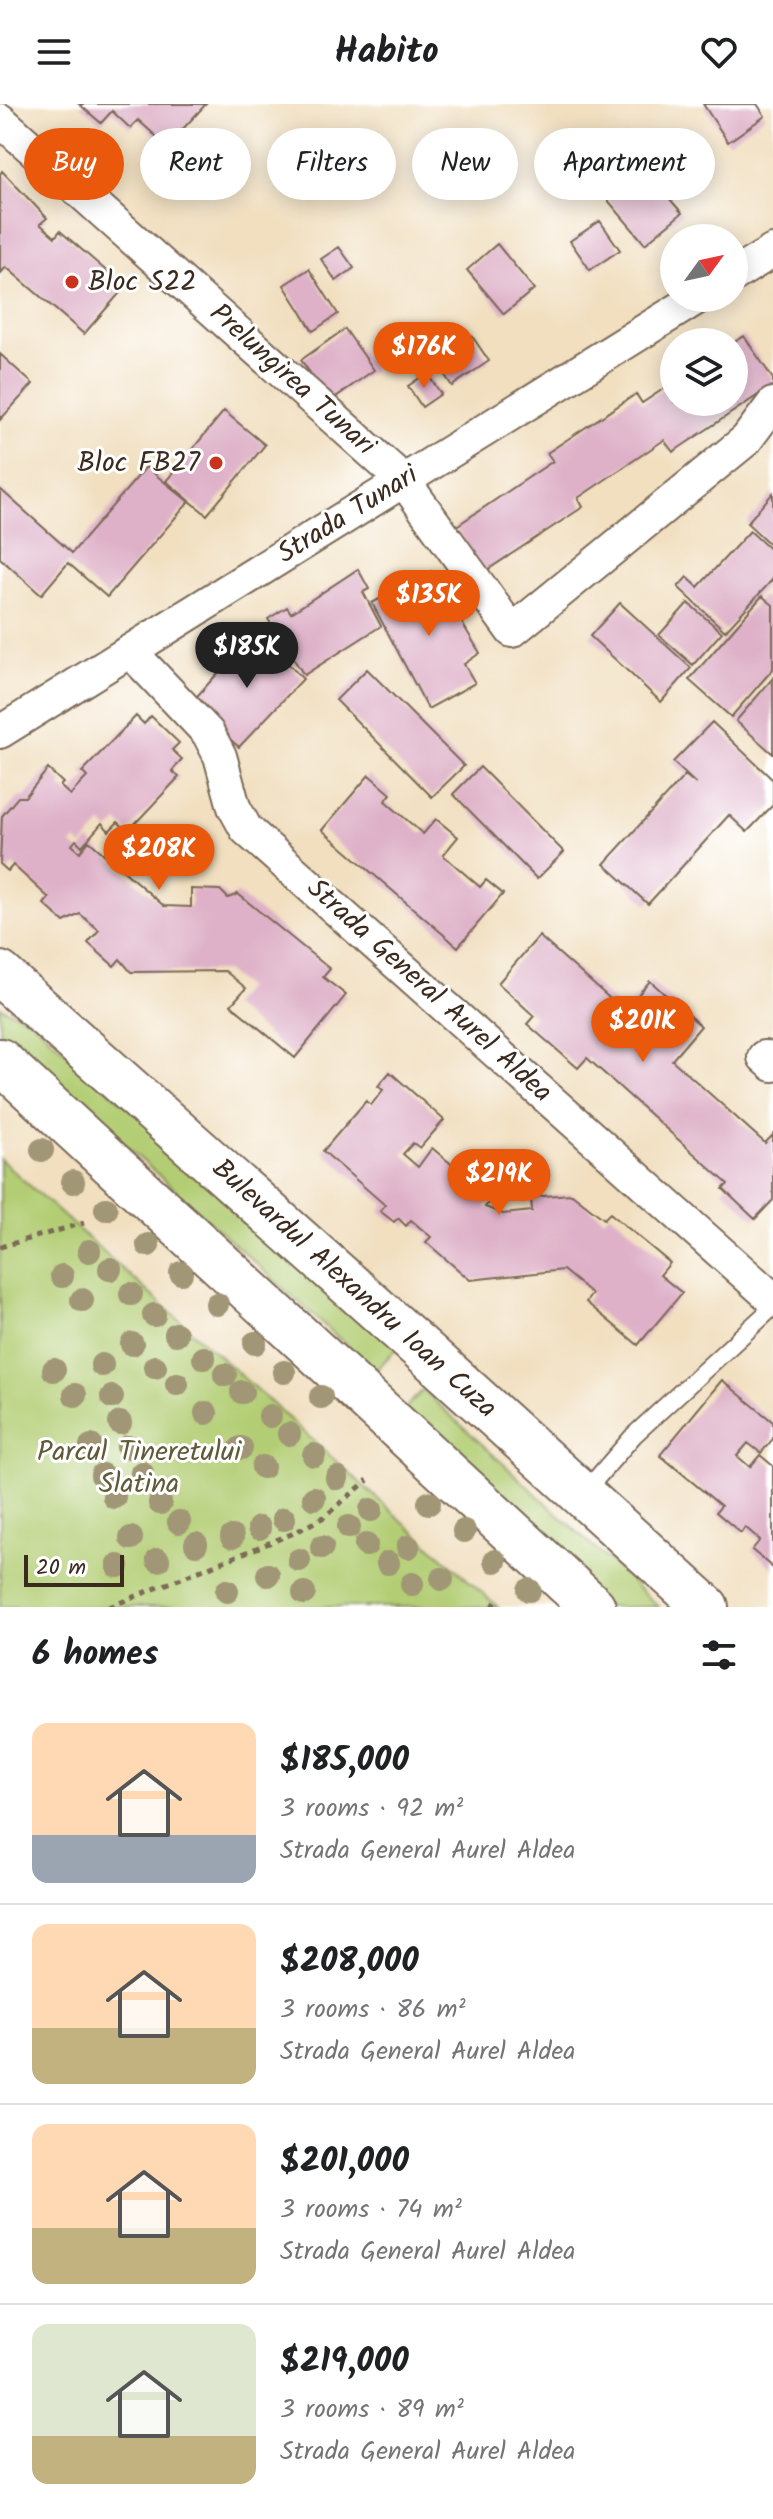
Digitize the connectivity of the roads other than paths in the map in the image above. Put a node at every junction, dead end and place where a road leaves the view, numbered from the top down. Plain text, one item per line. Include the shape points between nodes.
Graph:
1 (0, 120) edge
2 (773, 251) edge
3 (748, 266) edge
4 (675, 312) edge
5 (773, 404) edge
6 (404, 481) junction
7 (130, 651) junction
8 (0, 732) edge
9 (0, 974) edge
10 (0, 1061) edge
11 (773, 1299) edge
12 (773, 1307) edge
13 (583, 1494) junction
14 (593, 1607) edge
15 (706, 1607) edge

1 - 6 street, Prelungirea Tunari
2 - 3 street
4 - 6 street, Strada Tunari
5 - 6 street, Prelungirea Tunari via 746,440 512,631
6 - 7 street, Strada Tunari
7 - 8 street, Strada Tunari
7 - 11 street, Strada General Aurel Aldea via 208,733 246,829
9 - 13 main road, Bulevardul Alexandru Ioan Cuza
10 - 14 main road
12 - 13 lane via 634,1435
13 - 15 main road, Bulevardul Alexandru Ioan Cuza

